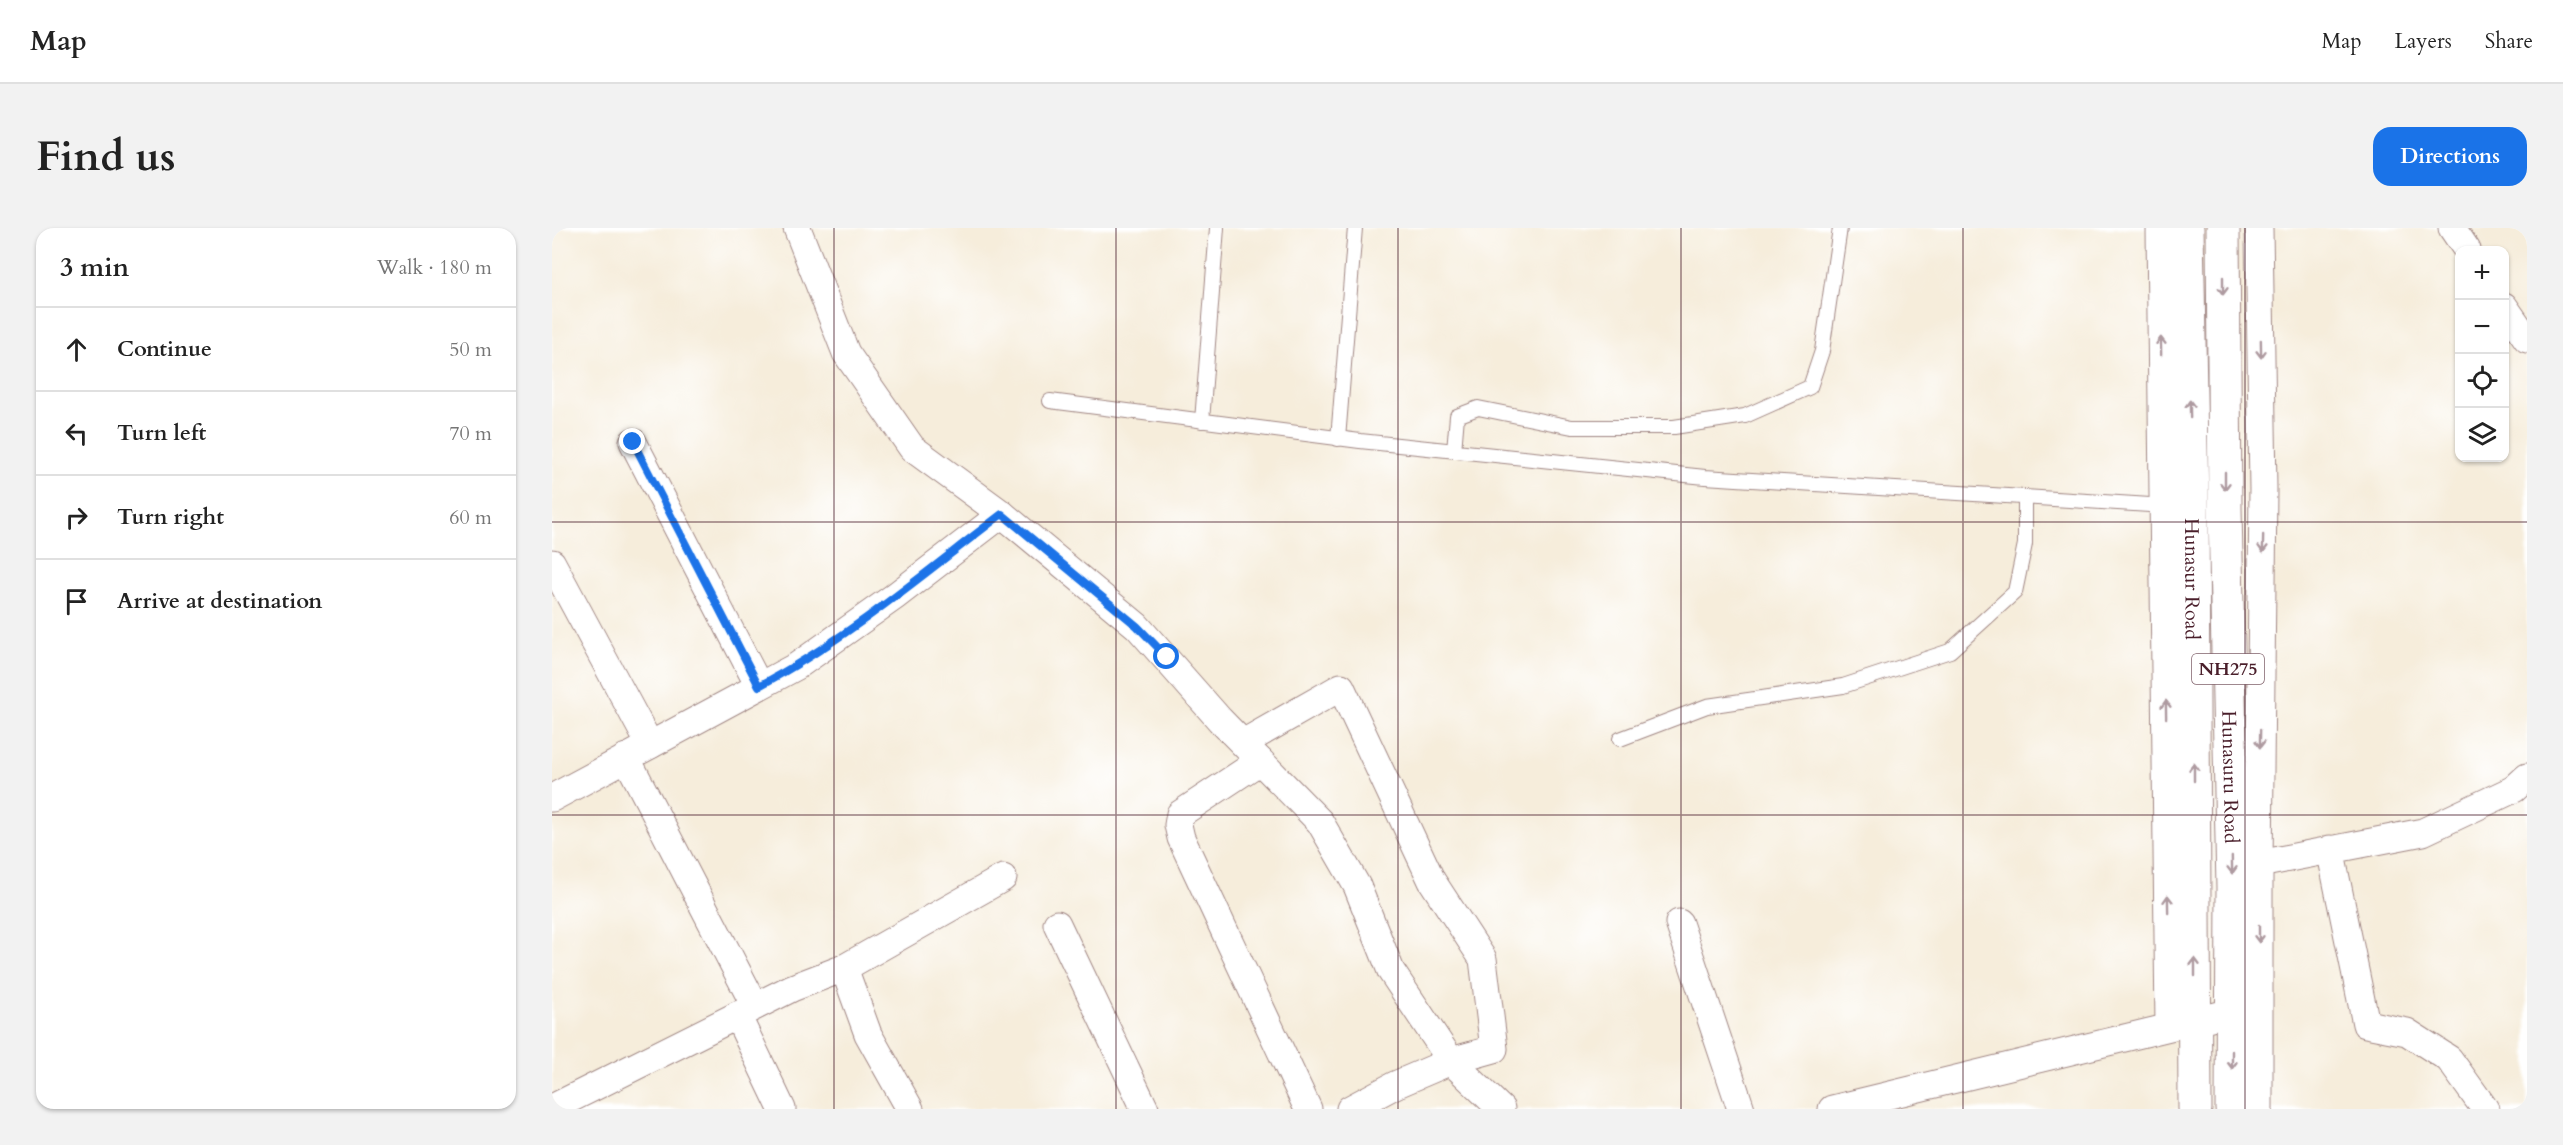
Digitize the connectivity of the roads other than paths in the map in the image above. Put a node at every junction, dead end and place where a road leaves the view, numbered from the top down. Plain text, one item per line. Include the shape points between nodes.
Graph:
1 (797, 228) edge
2 (1217, 228) edge
3 (1355, 228) edge
4 (1840, 228) edge
5 (2160, 228) edge
6 (2187, 228) edge
7 (2223, 228) edge
8 (2259, 228) edge
9 (2452, 228) edge
10 (2464, 246) edge
11 (2509, 312) edge
12 (2527, 339) edge
13 (1050, 401) dead end
14 (1202, 421) junction
15 (1338, 438) junction
16 (633, 442) dead end
17 (1454, 451) junction
18 (2025, 497) junction
19 (2178, 507) junction
20 (1002, 514) junction
21 (552, 563) edge
22 (759, 686) junction
23 (1620, 739) dead end
24 (650, 745) junction
25 (1251, 752) junction
26 (626, 757) junction
27 (2527, 777) edge
28 (552, 798) edge
29 (2330, 849) junction
30 (2259, 864) junction
31 (1003, 878) dead end
32 (1679, 923) dead end
33 (1057, 924) dead end
34 (844, 968) junction
35 (746, 1010) junction
36 (2232, 1012) junction
37 (2182, 1023) junction
38 (1451, 1061) junction
39 (556, 1099) edge
40 (783, 1109) edge
41 (910, 1109) edge
42 (1145, 1109) edge
43 (1308, 1109) edge
44 (1350, 1109) edge
45 (1501, 1109) edge
46 (1741, 1109) edge
47 (1832, 1109) edge
48 (2195, 1109) edge
49 (2232, 1109) edge
50 (2259, 1109) edge
51 (2486, 1109) edge

1 - 20 street via 846,353 912,448
2 - 14 lane
3 - 15 lane
4 - 17 lane via 1822,351 1810,387 1745,416 1674,427 1572,427 1478,408 1457,416
19 -> 5 street
19 -> 6 highway, Hunasur Road / NH275
7 -> 36 highway, Hunasuru Road / NH275
8 -> 30 street via 2263,489
9 - 10 street
11 - 12 street
13 - 14 lane
14 - 15 lane
15 - 17 lane
16 - 22 street
17 - 18 lane via 1705,477
18 - 19 lane
18 - 23 lane via 2025,544 2015,592 1950,651 1843,686 1707,706
37 -> 19 highway, Hunasur Road / NH275
20 - 22 street via 797,666
20 - 25 street via 1137,626
21 - 24 street
22 - 24 street
24 - 26 street
25 - 38 street via 1320,822 1358,886 1391,971
25 - 38 street via 1341,687 1432,881 1483,959 1494,1049
25 - 43 street via 1180,814 1178,825
26 - 28 street
26 - 35 street
27 - 29 street via 2514,789 2423,832
29 - 30 street
29 - 51 street via 2366,1024 2407,1032 2449,1059
30 -> 50 street
31 - 34 street
32 - 46 street
33 - 42 street
34 - 35 street
34 - 41 street via 868,1034
35 - 39 street
35 - 40 street
36 - 37 street
36 -> 49 highway, Hunasuru Road / NH275
37 - 47 street
37 - 48 highway, Hunasur Road / NH275
38 - 44 street
38 - 45 street

